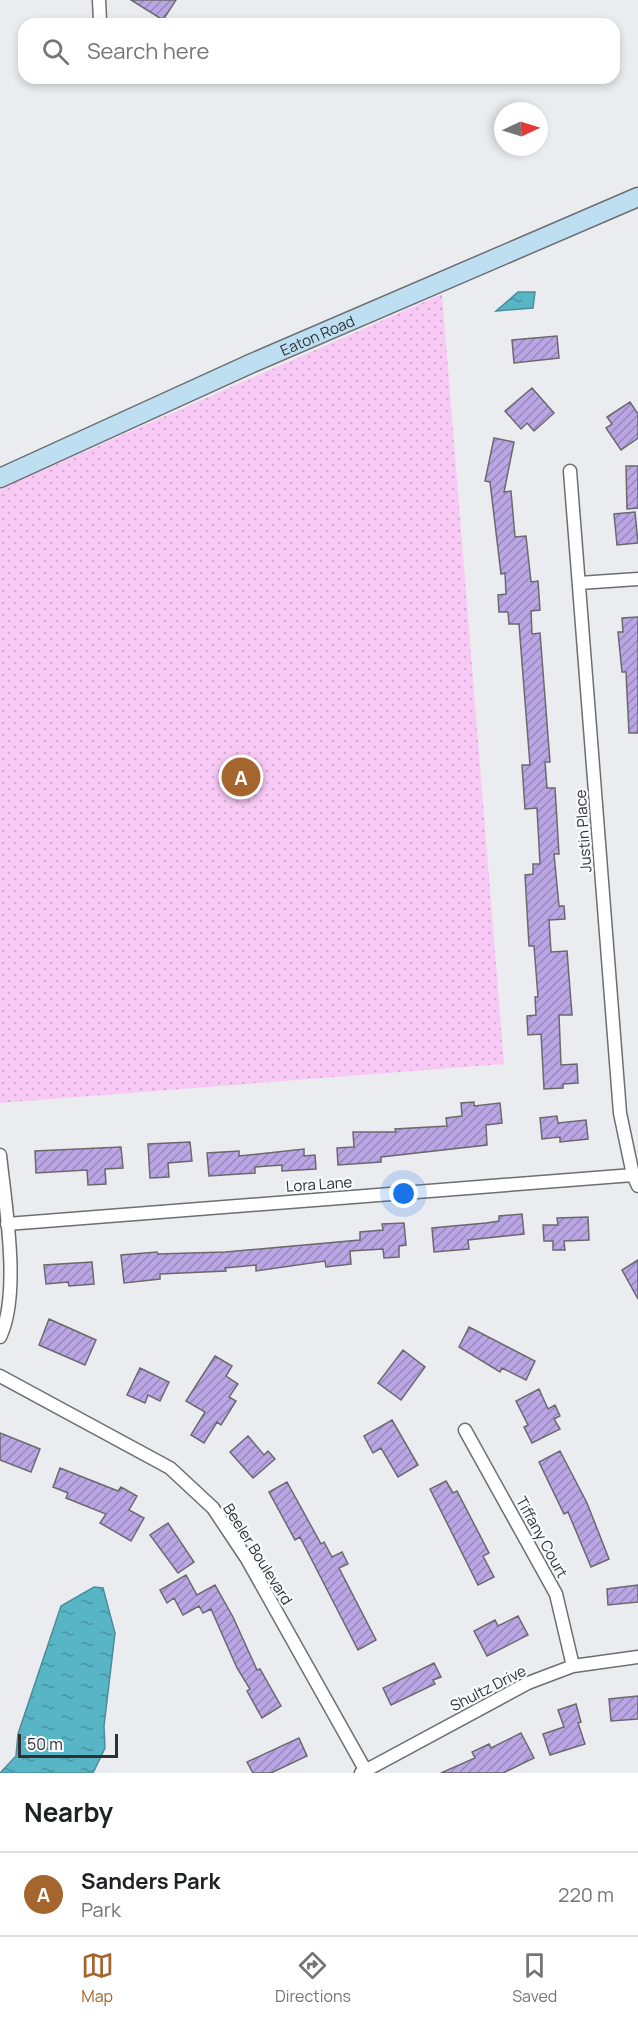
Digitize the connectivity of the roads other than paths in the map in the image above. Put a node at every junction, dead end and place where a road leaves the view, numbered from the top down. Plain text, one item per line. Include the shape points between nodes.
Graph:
1 (99, 0) edge
2 (100, 18) edge
3 (638, 197) edge
4 (570, 471) dead end
5 (0, 478) edge
6 (638, 579) edge
7 (579, 583) junction
8 (0, 1155) edge
9 (635, 1180) edge
10 (7, 1224) junction
11 (0, 1337) edge
12 (0, 1376) edge
13 (465, 1430) dead end
14 (638, 1657) edge
15 (573, 1666) junction
16 (364, 1772) edge

1 - 2 street
3 - 5 street, Eaton Road via 250,364
4 - 7 street, Justin Place
6 - 7 street
7 - 9 street, Justin Place via 620,1113
8 - 10 street
9 - 10 street, Lora Lane
10 - 11 street via 10,1290 6,1325
12 - 16 street, Beeler Boulevard via 170,1468 213,1509 247,1559
13 - 15 street, Tiffany Court via 556,1594
14 - 15 street, Shultz Drive
15 - 16 street, Shultz Drive via 528,1683

